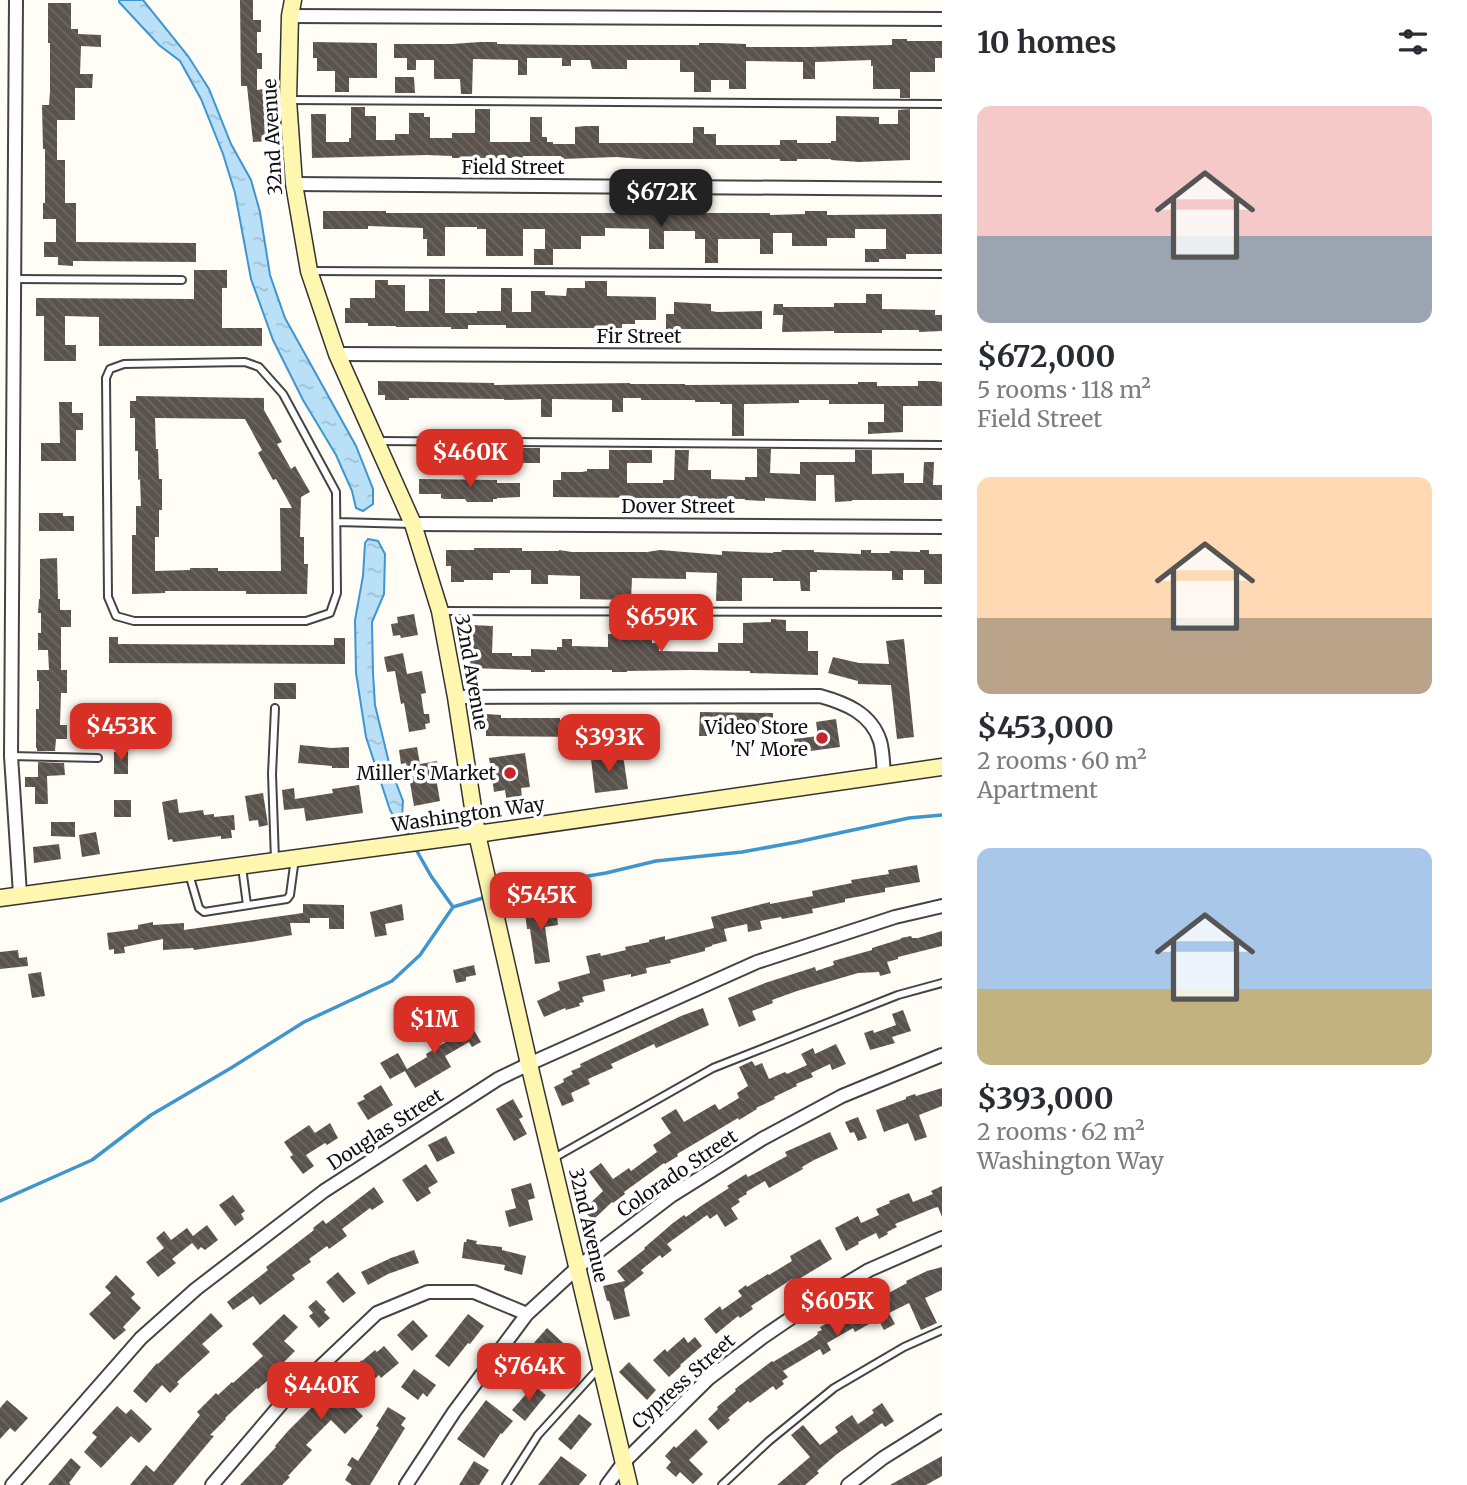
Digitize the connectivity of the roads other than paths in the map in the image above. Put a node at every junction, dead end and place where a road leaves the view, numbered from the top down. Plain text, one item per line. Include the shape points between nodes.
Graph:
1 (16, 0) edge
2 (292, 8) edge
3 (942, 19) edge
4 (288, 100) junction
5 (942, 104) edge
6 (293, 184) junction
7 (942, 189) edge
8 (309, 271) junction
9 (942, 274) edge
10 (15, 279) junction
11 (182, 280) dead end
12 (337, 354) junction
13 (942, 357) edge
14 (376, 441) junction
15 (942, 444) edge
16 (337, 522) junction
17 (413, 524) junction
18 (942, 527) edge
19 (440, 611) junction
20 (942, 612) edge
21 (456, 697) junction
22 (275, 708) dead end
23 (11, 756) junction
24 (98, 758) dead end
25 (942, 767) edge
26 (884, 774) junction
27 (477, 834) junction
28 (295, 858) junction
29 (275, 861) junction
30 (242, 865) junction
31 (188, 872) junction
32 (20, 894) junction
33 (0, 898) edge
34 (247, 905) junction
35 (942, 906) edge
36 (942, 983) edge
37 (942, 1055) edge
38 (529, 1063) junction
39 (552, 1159) junction
40 (942, 1238) edge
41 (578, 1267) junction
42 (527, 1314) junction
43 (942, 1330) edge
44 (602, 1365) junction
45 (942, 1421) edge
46 (624, 1462) junction
47 (12, 1485) edge
48 (212, 1485) edge
49 (406, 1485) edge
50 (506, 1485) edge
51 (607, 1485) edge
52 (629, 1485) edge
53 (722, 1485) edge
54 (848, 1485) edge

1 - 10 street
2 - 3 street
2 - 4 street, 32nd Avenue
4 - 5 lane
4 - 6 street, 32nd Avenue
6 - 7 street, Field Street
6 - 8 street, 32nd Avenue
8 - 9 lane
8 - 12 street, 32nd Avenue
10 - 11 lane
10 - 23 street
12 - 13 street, Fir Street
12 - 14 street, 32nd Avenue
14 - 15 lane
14 - 17 street, 32nd Avenue
16 - 16 lane via 337,593 330,613 306,621 134,621 116,616 108,597 106,378 110,369 124,364 245,362 259,367 283,394 336,492
16 - 17 lane
17 - 18 street, Dover Street
17 - 19 street, 32nd Avenue
19 - 20 lane
19 - 21 street, 32nd Avenue
21 - 26 street via 820,695 856,709 870,721 881,741
21 - 27 street, 32nd Avenue
22 - 29 lane
23 - 24 lane
23 - 32 street
25 - 26 street, Washington Way
26 - 27 street, Washington Way
27 - 28 street, Washington Way
27 - 38 street, 32nd Avenue
28 - 29 street, Washington Way
28 - 34 lane via 287,899
29 - 30 street, Washington Way
30 - 31 street, Washington Way
30 - 34 lane
31 - 32 street, Washington Way
31 - 34 lane via 204,912
32 - 33 street, Washington Way
35 - 38 street, Douglas Street via 757,962
36 - 39 lane via 898,995 713,1068
37 - 41 street, Colorado Street via 842,1096 762,1139 671,1196
38 - 39 street, 32nd Avenue
38 - 47 street, Douglas Street via 324,1191 196,1289 141,1338
39 - 41 street, 32nd Avenue
40 - 46 street, Cypress Street via 869,1270 762,1337 708,1380
41 - 42 street, Colorado Street
41 - 44 street, 32nd Avenue
42 - 48 street via 474,1292 428,1292 377,1313 282,1403
42 - 49 street, Colorado Street
43 - 53 lane via 834,1388
44 - 46 street, 32nd Avenue
44 - 50 lane via 538,1435
45 - 54 street
46 - 51 street, Cypress Street
46 - 52 street, 32nd Avenue

